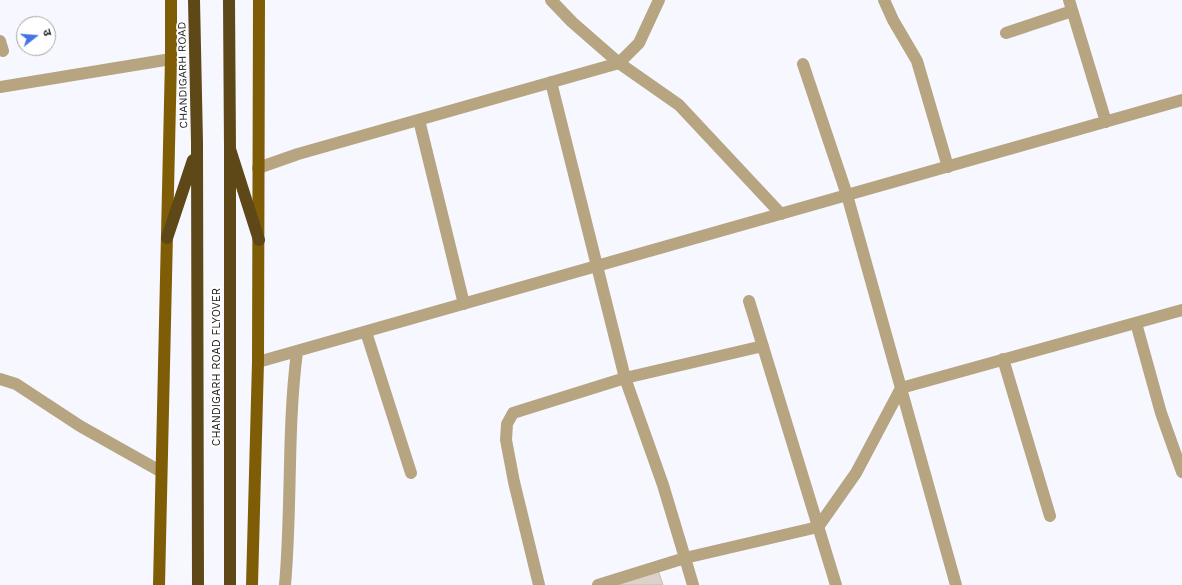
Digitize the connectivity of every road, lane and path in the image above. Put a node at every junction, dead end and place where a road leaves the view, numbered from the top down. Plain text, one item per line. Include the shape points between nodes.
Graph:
1 (171, 0) edge
2 (194, 0) edge
3 (229, 0) edge
4 (259, 0) edge
5 (551, 0) edge
6 (659, 0) edge
7 (884, 0) edge
8 (1071, 5) edge
9 (1006, 33) dead end
10 (171, 59) junction
11 (619, 62) junction
12 (803, 64) dead end
13 (551, 82) junction
14 (0, 87) edge
15 (1182, 100) edge
16 (419, 120) junction
17 (1106, 122) junction
18 (230, 149) junction
19 (197, 150) junction
20 (948, 167) junction
21 (258, 168) junction
22 (847, 195) junction
23 (781, 214) junction
24 (167, 238) junction
25 (259, 240) junction
26 (597, 267) junction
27 (750, 301) dead end
28 (464, 304) junction
29 (1182, 310) edge
30 (1136, 322) junction
31 (366, 332) junction
32 (763, 346) junction
33 (297, 352) junction
34 (1003, 359) junction
35 (258, 362) junction
36 (625, 378) junction
37 (0, 379) edge
38 (901, 388) junction
39 (160, 471) junction
40 (1182, 472) edge
41 (411, 473) dead end
42 (1050, 516) dead end
43 (818, 527) junction
44 (685, 558) junction
45 (159, 585) edge
46 (198, 585) edge
47 (230, 585) edge
48 (252, 585) edge
49 (285, 585) edge
50 (539, 585) edge
51 (598, 585) edge
52 (693, 585) edge
53 (836, 585) edge
54 (956, 585) edge

1 - 10 main road
2 - 19 highway, CHANDIGARH ROAD
3 - 18 highway, CHANDIGARH ROAD FLYOVER
4 - 21 main road
5 - 11 street via 572,22
6 - 11 street via 640,43
7 - 20 street via 917,61
8 - 9 street
8 - 17 street
10 - 14 street
10 - 24 main road
11 - 13 street
11 - 23 street via 679,105
12 - 22 street
13 - 16 street
13 - 26 street
15 - 17 street
16 - 21 street
16 - 28 street
17 - 20 street
18 - 25 highway
18 - 47 highway, CHANDIGARH ROAD FLYOVER
19 - 24 highway
19 - 46 highway, CHANDIGARH ROAD FLYOVER
20 - 22 street
21 - 25 main road
22 - 23 street
22 - 38 street
23 - 26 street
24 - 39 main road
25 - 35 main road
26 - 28 street
26 - 36 street
27 - 32 street
28 - 31 street
29 - 30 street
30 - 34 street
30 - 40 street via 1161,413
31 - 33 street
31 - 41 street
32 - 36 street
32 - 43 street
33 - 35 street
33 - 49 street via 292,390
34 - 38 street
34 - 42 street
35 - 48 main road
36 - 44 street
36 - 50 street via 513,413 507,424 506,440 514,482
37 - 39 street via 16,384 80,426
38 - 43 street via 856,472
38 - 54 street
39 - 45 main road
43 - 44 street
43 - 53 street
44 - 51 street
44 - 52 street

